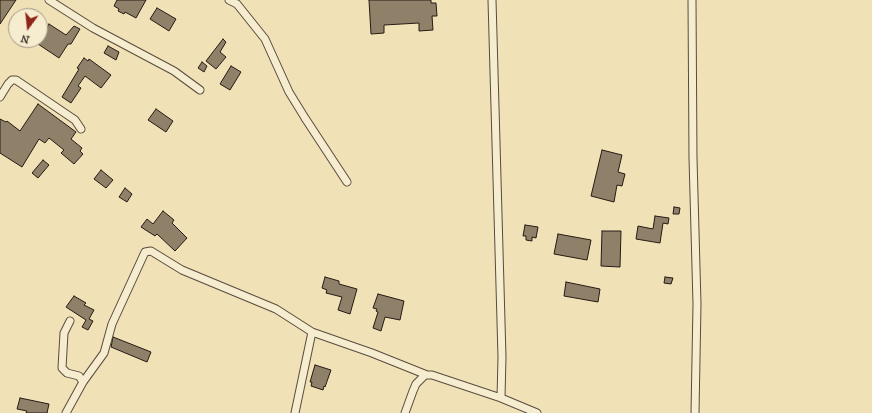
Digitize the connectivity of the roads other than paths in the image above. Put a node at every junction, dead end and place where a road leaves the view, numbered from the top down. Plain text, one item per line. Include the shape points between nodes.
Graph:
1 (49, 0) edge
2 (229, 0) edge
3 (492, 0) edge
4 (692, 0) edge
5 (200, 90) dead end
6 (0, 97) edge
7 (81, 129) dead end
8 (347, 182) dead end
9 (70, 321) dead end
10 (312, 332) junction
11 (427, 375) junction
12 (83, 382) junction
13 (501, 398) junction
14 (66, 413) edge
15 (295, 413) edge
16 (405, 413) edge
17 (537, 413) edge
18 (695, 413) edge

1 - 5 street via 93,28 174,71
2 - 8 street via 236,4 265,39 290,92
3 - 13 street
4 - 18 street via 697,304
6 - 7 street via 8,84 16,80 76,120
9 - 12 street via 64,333 62,368 66,373 79,376
10 - 11 street
10 - 12 street via 276,309 182,270 151,251 145,252 112,324 104,353
10 - 15 street
11 - 13 street
11 - 16 street via 416,384
12 - 14 street
13 - 17 street

